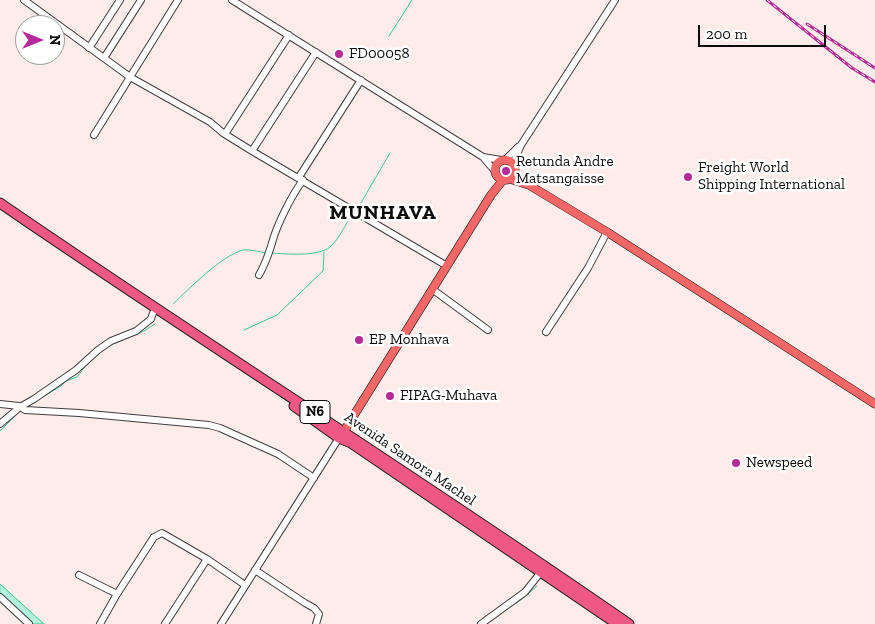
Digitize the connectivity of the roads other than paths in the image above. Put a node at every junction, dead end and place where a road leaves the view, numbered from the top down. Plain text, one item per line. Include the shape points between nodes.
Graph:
1 (24, 0) edge
2 (120, 0) edge
3 (141, 0) edge
4 (178, 0) edge
5 (232, 0) edge
6 (615, 0) edge
7 (289, 35) junction
8 (90, 48) junction
9 (316, 52) junction
10 (104, 58) junction
11 (130, 77) junction
12 (361, 80) junction
13 (225, 134) junction
14 (94, 135) dead end
15 (252, 151) junction
16 (483, 157) junction
17 (509, 163) junction
18 (494, 171) junction
19 (301, 179) junction
20 (506, 180) junction
21 (529, 185) junction
22 (491, 195) junction
23 (0, 203) edge
24 (0, 211) edge
25 (607, 232) junction
26 (446, 266) junction
27 (259, 275) dead end
28 (432, 289) junction
29 (153, 313) junction
30 (488, 330) dead end
31 (546, 332) dead end
32 (0, 404) edge
33 (875, 404) edge
34 (22, 408) junction
35 (0, 424) edge
36 (341, 434) junction
37 (314, 478) junction
38 (207, 559) junction
39 (255, 570) junction
40 (540, 572) junction
41 (79, 575) dead end
42 (245, 585) junction
43 (117, 594) junction
44 (0, 597) edge
45 (104, 623) edge
46 (29, 624) edge
47 (165, 624) edge
48 (221, 624) edge
49 (316, 624) edge
50 (481, 624) edge
51 (617, 624) edge
52 (629, 624) edge

1 - 8 street
2 - 8 street
3 - 10 street
4 - 11 street
5 - 7 street
6 - 17 street
7 - 9 street
7 - 13 street
8 - 10 street
9 - 12 street
9 - 15 street
10 - 11 street
11 - 13 street via 210,122
11 - 14 street
12 - 16 street
12 - 19 street
13 - 15 street
15 - 19 street
16 - 17 street
16 - 18 street
17 - 18 main road via 496,164
17 - 20 main road via 514,175
17 - 21 main road
18 - 20 main road via 499,178
18 - 22 main road
19 - 26 street
19 - 27 street
20 - 21 main road
20 - 22 main road
21 - 25 main road
22 - 26 main road
23 - 36 highway, Avenida Samora Machel / N6
24 - 29 highway, Avenida Samora Machel / N6
25 - 31 street via 588,268
25 - 33 main road
26 - 28 main road
28 - 30 street
28 - 36 main road
29 - 34 street via 151,319 136,331 104,345 76,370
29 - 36 highway, Avenida Samora Machel / N6
32 - 34 street
34 - 35 street
34 - 37 street via 209,425 278,454
36 - 37 street
36 - 40 highway, Avenida Samora Machel / N6
36 - 52 highway, Avenida Samora Machel / N6
37 - 39 street
38 - 42 street
38 - 43 street via 166,535 158,534
38 - 47 street
39 - 42 street
39 - 49 street via 314,608 318,614
40 - 50 street via 524,592
40 - 51 highway, Avenida Samora Machel / N6
41 - 43 street
42 - 48 street
43 - 45 street
44 - 46 street

